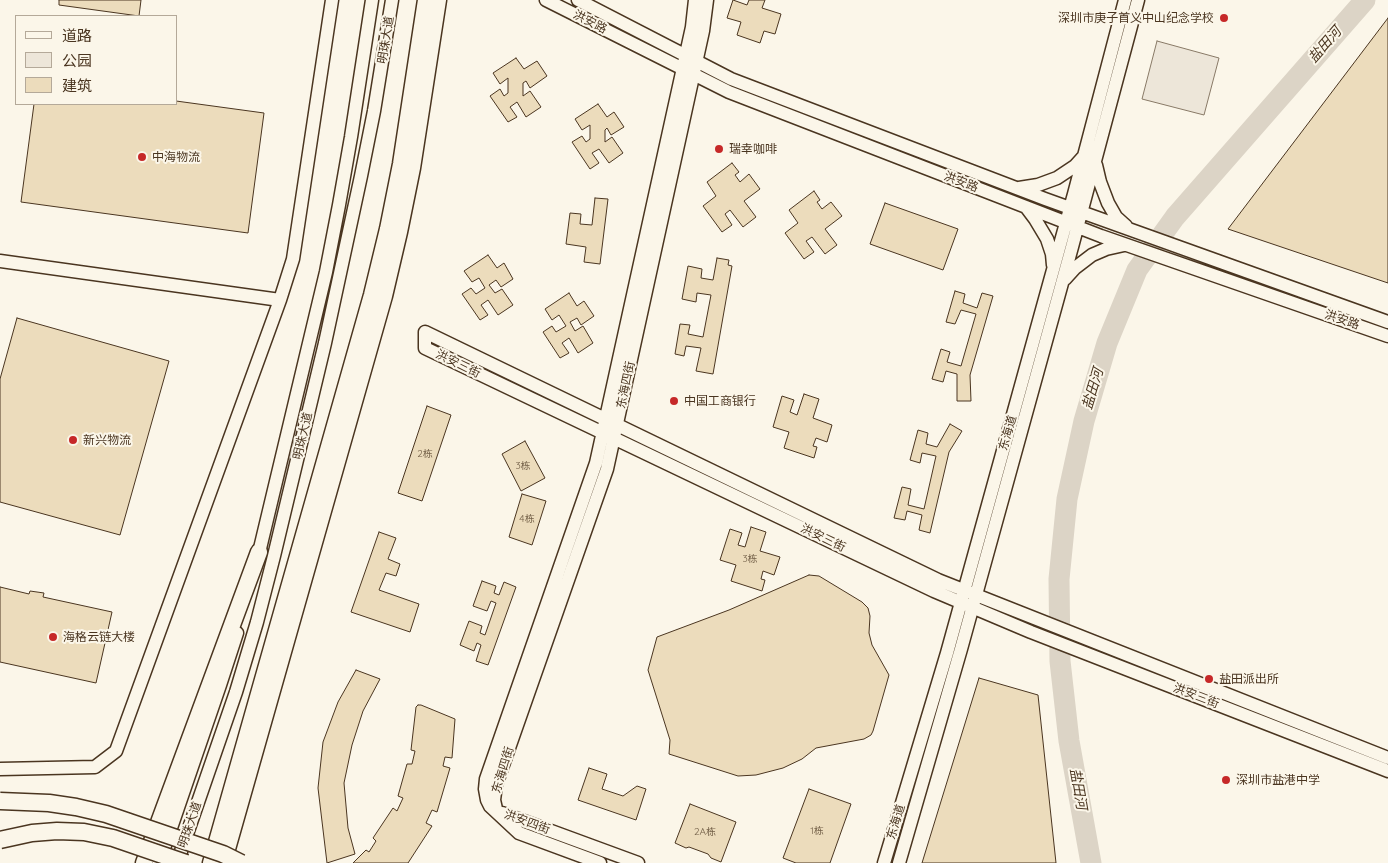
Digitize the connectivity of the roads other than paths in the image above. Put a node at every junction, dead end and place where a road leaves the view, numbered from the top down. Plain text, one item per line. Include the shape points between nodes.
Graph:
1 (332, 0) edge
2 (372, 0) edge
3 (392, 0) edge
4 (426, 0) edge
5 (438, 0) edge
6 (546, 0) edge
7 (578, 0) edge
8 (696, 0) edge
9 (707, 0) edge
10 (1125, 0) edge
11 (1138, 0) edge
12 (691, 58) junction
13 (688, 72) junction
14 (1090, 158) junction
15 (1014, 188) junction
16 (1024, 206) junction
17 (1076, 210) junction
18 (1072, 224) junction
19 (1140, 233) junction
20 (1134, 247) junction
21 (0, 261) edge
22 (1053, 272) junction
23 (1062, 285) junction
24 (280, 300) junction
25 (1388, 322) edge
26 (1388, 336) edge
27 (611, 422) junction
28 (609, 436) junction
29 (260, 552) junction
30 (968, 599) junction
31 (1388, 758) edge
32 (0, 769) edge
33 (1388, 771) edge
34 (0, 801) edge
35 (497, 812) junction
36 (0, 840) edge
37 (144, 863) edge
38 (159, 863) edge
39 (176, 863) edge
40 (186, 863) edge
41 (211, 863) edge
42 (223, 863) edge
43 (241, 863) edge
44 (600, 863) edge
45 (638, 863) edge
46 (884, 863) edge
47 (899, 863) edge

1 - 24 street via 293,259
2 - 29 street, 明珠大道 via 340,205
3 - 39 street, 明珠大道 via 361,176 325,343 258,622
4 - 41 main road via 401,164 374,286
5 - 42 main road via 412,168 384,296
6 - 13 street, 洪安路
7 - 12 street, 洪安路
8 - 12 street, 东海四街
9 - 12 street, 东海四街 via 703,31
10 - 14 street, 东海道
11 - 14 street, 东海道
12 - 13 street, 东海四街
12 - 15 street, 洪安路 via 731,79
13 - 16 street, 洪安路 via 729,92
13 - 27 street, 东海四街
14 - 15 street via 1051,180 1032,187
14 - 17 street, 东海道
14 - 19 street via 1108,203 1121,222
15 - 17 street, 洪安路
16 - 18 street, 洪安路
16 - 22 street via 1047,239
17 - 18 street, 东海道
17 - 19 street, 洪安路
18 - 20 street, 洪安路
18 - 22 street, 东海道
18 - 23 street, 东海道
19 - 25 street, 洪安路
20 - 23 street via 1112,247 1092,255 1075,268
20 - 26 street, 洪安路
21 - 24 street
22 - 30 street, 东海道
23 - 30 street, 东海道
24 - 32 street via 116,751 95,767
27 - 28 street, 东海四街
27 - 28 street, 洪安三街 via 425,332 425,348
27 - 30 street, 洪安三街 via 938,580
28 - 30 street, 洪安三街 via 934,591
28 - 35 street, 东海四街 via 596,463 487,773 487,800
29 - 37 main road
29 - 38 street, 明珠大道 via 223,677
30 - 31 street, 洪安三街 via 1032,618
30 - 33 street, 洪安三街 via 1030,632
30 - 46 street, 东海道
30 - 47 street, 东海道
34 - 43 main road, bridge via 67,806 106,814
35 - 44 street, 洪安四街 via 520,833
35 - 45 street, 洪安四街
36 - 40 main road, bridge via 32,833 84,832 113,838

